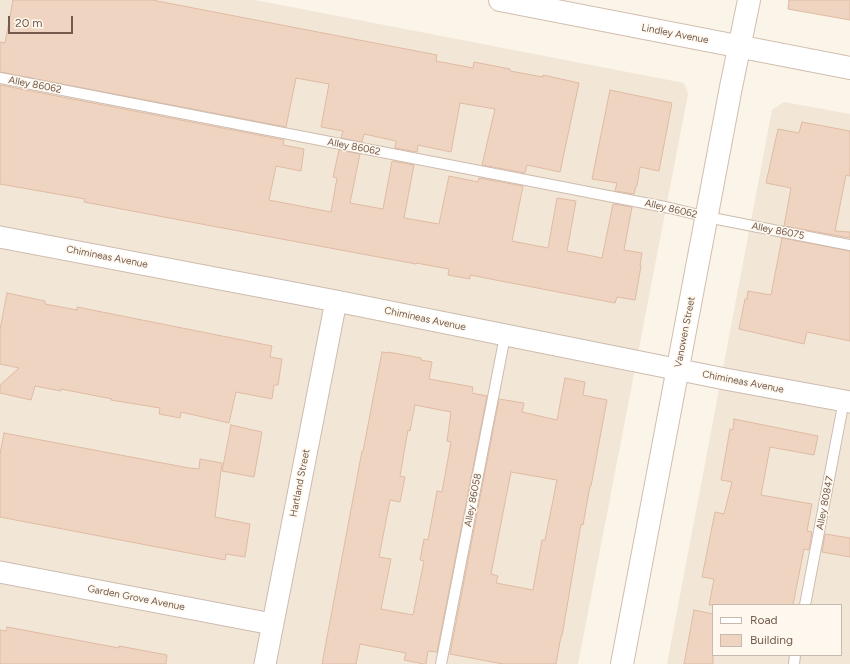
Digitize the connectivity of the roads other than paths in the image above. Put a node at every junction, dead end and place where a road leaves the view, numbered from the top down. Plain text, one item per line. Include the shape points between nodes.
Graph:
1 (500, 0) edge
2 (749, 0) edge
3 (740, 47) junction
4 (850, 68) edge
5 (0, 78) edge
6 (707, 217) junction
7 (0, 237) edge
8 (850, 245) edge
9 (336, 301) junction
10 (505, 336) junction
11 (678, 369) junction
12 (847, 401) edge
13 (0, 572) edge
14 (805, 604) edge
15 (272, 624) junction
16 (265, 664) edge
17 (441, 664) edge
18 (622, 664) edge

1 - 3 main road, Lindley Avenue
2 - 3 main road, Vanowen Street
3 - 4 main road, Lindley Avenue
3 - 6 main road, Vanowen Street
5 - 6 lane, Alley 86062 via 647,203
6 - 8 lane, Alley 86075
6 - 11 main road, Vanowen Street
7 - 9 street, Chimineas Avenue
9 - 10 street, Chimineas Avenue
9 - 15 street, Hartland Street
10 - 11 street, Chimineas Avenue
10 - 17 lane, Alley 86058
11 - 12 street, Chimineas Avenue
11 - 18 main road, Vanowen Street
12 - 14 lane, Alley 80847
13 - 15 street, Garden Grove Avenue
15 - 16 street, Hartland Street

